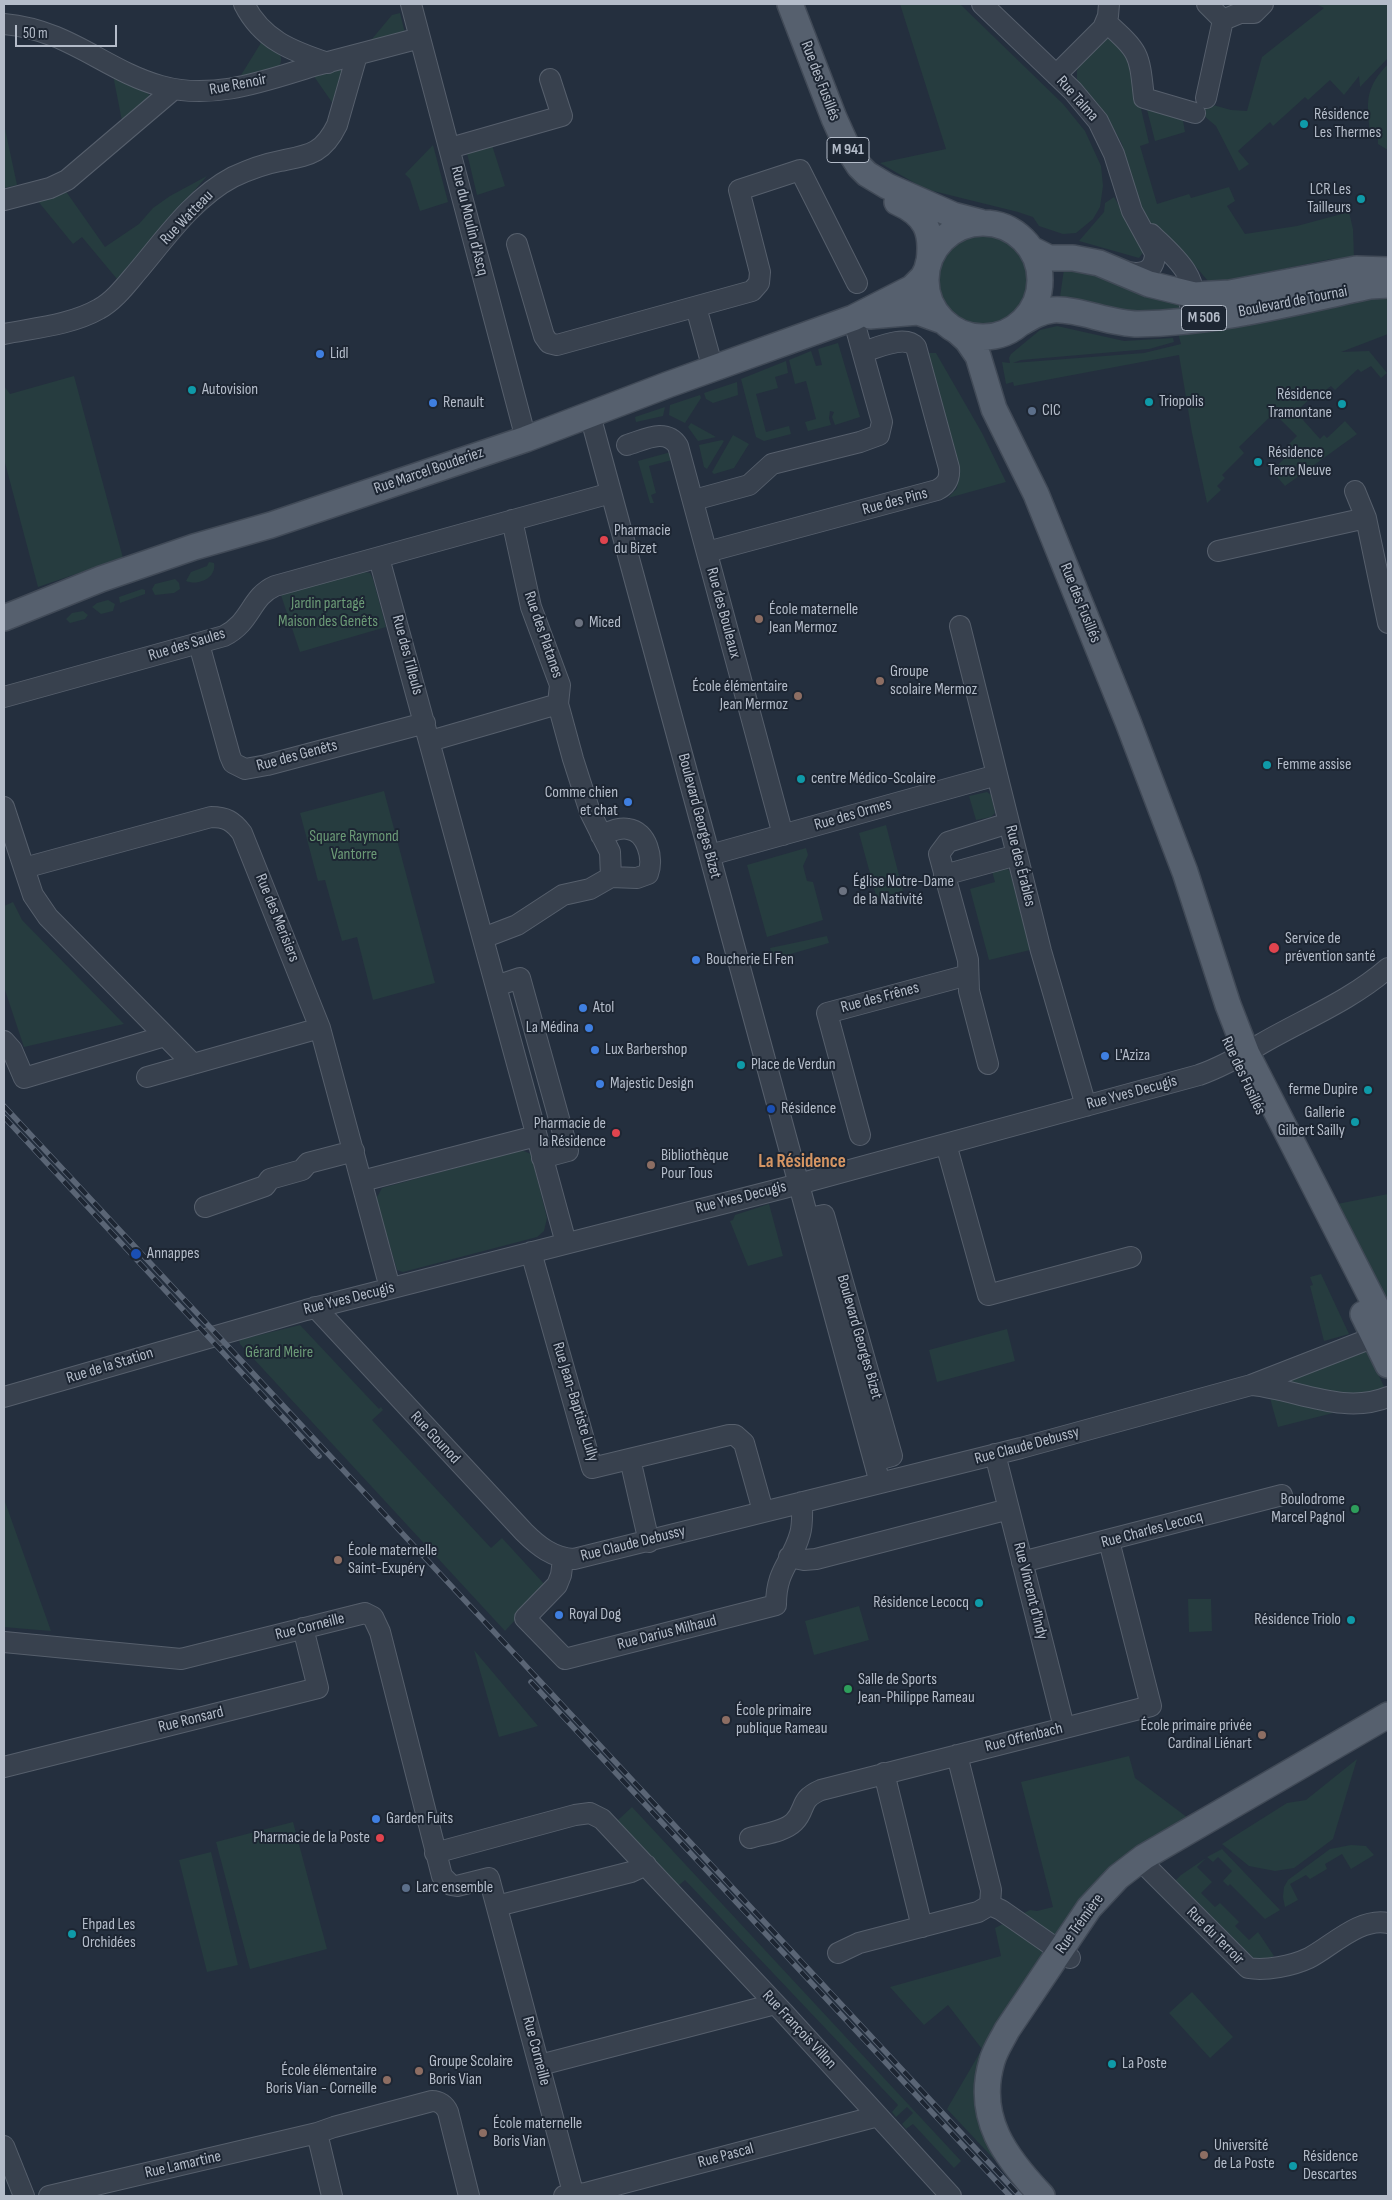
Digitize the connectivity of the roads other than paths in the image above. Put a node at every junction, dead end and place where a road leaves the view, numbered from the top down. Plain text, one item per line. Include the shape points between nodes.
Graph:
1 (244, 4) edge
2 (411, 4) edge
3 (778, 4) edge
4 (790, 4) edge
5 (982, 4) edge
6 (1207, 4) edge
7 (1264, 4) edge
8 (1108, 13) edge
9 (1223, 20) junction
10 (4, 24) edge
11 (420, 38) junction
12 (278, 43) junction
13 (357, 55) junction
14 (328, 63) junction
15 (1056, 75) junction
16 (282, 76) junction
17 (550, 79) dead end
18 (174, 89) junction
19 (450, 148) junction
20 (4, 200) edge
21 (1136, 218) junction
22 (983, 222) junction
23 (517, 244) dead end
24 (1031, 249) junction
25 (928, 265) junction
26 (1106, 266) junction
27 (1388, 270) edge
28 (857, 283) dead end
29 (1388, 285) edge
30 (1194, 295) junction
31 (696, 307) junction
32 (853, 318) junction
33 (1174, 322) junction
34 (950, 326) junction
35 (1014, 328) junction
36 (4, 334) edge
37 (863, 352) junction
38 (713, 369) junction
39 (590, 415) junction
40 (526, 438) junction
41 (1010, 439) junction
42 (627, 445) dead end
43 (1355, 491) dead end
44 (612, 493) junction
45 (694, 500) junction
46 (1366, 518) junction
47 (512, 520) junction
48 (1218, 551) dead end
49 (707, 552) junction
50 (379, 558) junction
51 (1384, 580) edge
52 (4, 618) edge
53 (1388, 623) edge
54 (960, 626) dead end
55 (199, 644) junction
56 (4, 697) edge
57 (558, 704) junction
58 (427, 732) junction
59 (996, 775) junction
60 (4, 807) edge
61 (1009, 823) junction
62 (783, 834) junction
63 (601, 835) junction
64 (710, 855) junction
65 (1017, 856) junction
66 (16, 860) edge
67 (944, 875) junction
68 (611, 877) junction
69 (483, 938) junction
70 (1388, 968) edge
71 (968, 975) junction
72 (496, 986) junction
73 (320, 1028) junction
74 (165, 1036) junction
75 (4, 1041) edge
76 (1241, 1058) junction
77 (192, 1064) junction
78 (988, 1064) dead end
79 (148, 1077) dead end
80 (1086, 1106) junction
81 (860, 1135) dead end
82 (536, 1136) junction
83 (946, 1144) junction
84 (354, 1151) junction
85 (542, 1158) junction
86 (362, 1182) junction
87 (800, 1184) junction
88 (205, 1207) dead end
89 (566, 1243) junction
90 (531, 1252) junction
91 (1131, 1257) dead end
92 (390, 1288) junction
93 (315, 1307) junction
94 (216, 1335) joint
95 (1384, 1335) edge
96 (1388, 1365) edge
97 (1251, 1385) junction
98 (4, 1397) edge
99 (1388, 1397) edge
100 (995, 1454) junction
101 (630, 1460) junction
102 (880, 1482) junction
103 (1282, 1495) dead end
104 (802, 1502) junction
105 (1009, 1509) junction
106 (763, 1512) junction
107 (1109, 1541) junction
108 (649, 1542) junction
109 (789, 1557) junction
110 (563, 1559) junction
111 (1022, 1562) junction
112 (525, 1618) joint
113 (303, 1628) junction
114 (4, 1642) edge
115 (1388, 1715) edge
116 (1064, 1727) junction
117 (1388, 1729) edge
118 (957, 1755) junction
119 (4, 1767) edge
120 (884, 1773) junction
121 (750, 1838) dead end
122 (435, 1853) junction
123 (646, 1865) junction
124 (1145, 1865) junction
125 (990, 1905) junction
126 (497, 1906) junction
127 (1388, 1923) edge
128 (922, 1927) junction
129 (838, 1953) dead end
130 (1065, 1954) junction
131 (775, 2004) junction
132 (540, 2065) junction
133 (878, 2116) junction
134 (317, 2133) junction
135 (4, 2146) edge
136 (24, 2196) edge
137 (49, 2196) edge
138 (332, 2196) edge
139 (469, 2196) edge
140 (571, 2196) edge
141 (951, 2196) edge
142 (1042, 2196) edge
143 (1060, 2196) edge

1 - 12 street via 255,21
2 - 11 street, Rue du Moulin d'Ascq
3 - 25 main road, Rue des Fusillés / M 941 via 818,107 841,154 867,185 907,206 922,218 930,240
4 - 22 main road, Rue des Fusillés / M 941 via 843,140 859,166 877,182 953,215
5 - 15 street, Rue Talma
6 - 9 street
7 - 9 street via 1254,13 1240,13
8 - 9 street via 1139,57 1144,98 1200,105
8 - 15 street
10 - 18 street, Rue Renoir via 54,35 146,81
11 - 13 street, Rue Renoir
11 - 19 street, Rue du Moulin d'Ascq
12 - 14 street via 296,53
12 - 16 street via 287,62
13 - 14 street, Rue Renoir
13 - 36 street, Rue Watteau via 337,125 321,148 305,156 248,170 212,191 118,294 99,309 71,320
14 - 16 street, Rue Renoir
15 - 21 street, Rue Talma via 1086,105 1101,126
16 - 18 street, Rue Renoir via 219,91
17 - 19 street via 562,116
18 - 20 street via 67,180
19 - 40 street, Rue du Moulin d'Ascq
21 - 26 street, Rue Talma via 1155,253 1152,268 1138,274
21 - 30 street, Rue Talma via 1188,276
22 - 24 main road via 1010,230
22 - 25 main road via 962,226 949,233 935,249
23 - 31 street via 544,336 552,345
24 - 26 main road, Boulevard de Tournai / M 506 via 1049,258 1084,260
24 - 35 main road via 1039,268 1040,290 1032,310
25 - 32 main road, Rue Marcel Bouderiez via 923,277 912,288
25 - 34 main road via 928,297
26 - 30 main road, Boulevard de Tournai / M 506 via 1149,284
27 - 30 main road, Boulevard de Tournai / M 506 via 1356,269 1230,293
28 - 31 street via 800,170 739,190 760,272 759,283 746,294
29 - 33 main road, Boulevard de Tournai / M 506
30 - 33 street via 1186,314
31 - 38 street
32 - 34 main road, Rue Marcel Bouderiez via 918,312
32 - 37 street
32 - 38 main road, Rue Marcel Bouderiez
33 - 35 main road, Boulevard de Tournai / M 506 via 1122,324 1053,310 1040,313
34 - 35 main road via 968,335 984,337
34 - 41 main road, Rue des Fusillés via 967,340 978,356 994,409
35 - 41 main road, Rue des Fusillés via 997,346 994,365 1000,408
37 - 45 street via 882,422 879,435 772,464 749,485
37 - 49 street, Rue des Pins via 908,341 916,347 949,468 947,484 937,490
38 - 39 main road, Rue Marcel Bouderiez
39 - 40 main road, Rue Marcel Bouderiez
39 - 44 street, Boulevard Georges Bizet
40 - 52 main road, Rue Marcel Bouderiez via 101,578
41 - 76 main road, Rue des Fusillés via 1036,494 1131,729 1185,872 1228,1005
42 - 45 street, Rue des Bouleaux via 660,435 671,438 678,446
43 - 46 street
44 - 47 street
44 - 64 street, Boulevard Georges Bizet
45 - 49 street, Rue des Bouleaux
46 - 48 street
46 - 51 street
47 - 50 street
47 - 57 street, Rue des Platanes via 529,600 560,685
49 - 62 street, Rue des Bouleaux
50 - 55 street, Rue des Saules via 275,586 263,592 235,630
50 - 58 street, Rue des Tilleuls
51 - 53 street
54 - 59 street, Rue des Érables
55 - 56 street, Rue des Saules
55 - 58 street, Rue des Genêts via 230,756 233,763 245,769
57 - 58 street
57 - 63 street, Rue des Platanes via 590,812
58 - 69 street, Rue des Tilleuls
59 - 61 street, Rue des Érables
59 - 62 street, Rue des Ormes
60 - 66 street
61 - 65 street, Rue des Érables
61 - 67 street via 948,842 939,854
62 - 64 street, Rue des Ormes
63 - 68 street, Rue des Platanes via 610,852
63 - 68 street via 622,828 635,830 649,854 648,874 637,878
64 - 87 street, Boulevard Georges Bizet
65 - 67 street
65 - 80 street, Rue des Érables
66 - 73 street, Rue des Merisiers via 211,817 230,820 242,833
66 - 74 street via 41,909
67 - 71 street via 968,960
68 - 69 street via 590,889 558,898 516,925
69 - 72 street, Rue des Tilleuls
70 - 76 street, Rue Yves Decugis via 1363,988
71 - 78 street via 969,991
71 - 81 street, Rue des Frênes via 826,1012
72 - 82 street, Rue des Tilleuls
72 - 85 street via 520,978 568,1151
73 - 77 street
73 - 84 street, Rue des Merisiers
74 - 75 street via 24,1078 12,1050
74 - 77 street
76 - 80 street, Rue Yves Decugis via 1200,1074
76 - 95 main road, Rue des Fusillés
77 - 79 street
80 - 83 street, Rue Yves Decugis
82 - 85 street, Rue des Tilleuls
82 - 86 street
83 - 87 street, Rue Yves Decugis
83 - 91 street via 988,1295
84 - 86 street, Rue des Merisiers
84 - 88 street via 308,1163 302,1170 270,1179 265,1186
85 - 89 street, Rue des Tilleuls
86 - 92 street, Rue des Merisiers
87 - 89 street, Rue Yves Decugis
87 - 102 street, Boulevard Georges Bizet
89 - 90 street, Rue Yves Decugis
90 - 92 street, Rue Yves Decugis
90 - 101 street, Rue Jean-Baptiste Lully via 592,1468
92 - 93 street, Rue Yves Decugis
93 - 94 street, Rue Yves Decugis
93 - 110 street, Rue Gounod via 524,1532 543,1549
94 - 98 street, Rue de la Station
95 - 96 main road, Rue des Fusillés
95 - 97 street, Rue Claude Debussy
97 - 99 street, Rue Claude Debussy via 1351,1405
97 - 100 street, Rue Claude Debussy
100 - 102 street, Rue Claude Debussy
100 - 105 street, Rue Vincent d'Indy
101 - 106 street, Rue Jean-Baptiste Lully via 729,1435 738,1436 744,1443
101 - 108 street
102 - 104 street, Rue Claude Debussy
103 - 107 street, Rue Charles Lecocq
104 - 106 street, Rue Claude Debussy
104 - 109 street via 801,1532
105 - 109 street via 816,1559
105 - 111 street, Rue Vincent d'Indy
106 - 108 street, Rue Claude Debussy
107 - 111 street, Rue Charles Lecocq
107 - 116 street, Rue Offenbach via 1151,1706
108 - 110 street, Rue Claude Debussy via 588,1557
109 - 112 street, Rue Darius Milhaud via 778,1582 776,1605 565,1659
110 - 112 street, Rue Claude Debussy via 557,1585
111 - 116 street, Rue Vincent d'Indy
113 - 114 street, Rue Corneille via 172,1660
113 - 119 street, Rue Ronsard via 318,1688
113 - 122 street, Rue Corneille via 365,1613 376,1622
115 - 124 main road, Rue Trémière
116 - 118 street, Rue Offenbach
117 - 124 main road, Rue Trémière
118 - 120 street, Rue Offenbach
118 - 125 street via 991,1890
120 - 121 street, Rue Offenbach via 815,1792 804,1801 798,1817 790,1825
120 - 128 street
122 - 123 street via 585,1813 602,1819
122 - 126 street, Rue Corneille via 442,1876 451,1885 461,1886 489,1878
123 - 126 street via 631,1872
123 - 131 street, Rue François Villon
124 - 127 street, Rue du Terroir via 1248,1968 1302,1961 1367,1924
124 - 130 main road, Rue Trémière
125 - 128 street via 978,1912
125 - 130 street
126 - 132 street, Rue Corneille
128 - 129 street via 859,1943
130 - 142 main road, Rue Trémière via 1007,2030 992,2061 988,2090 991,2118 1001,2146
130 - 143 main road, Rue Trémière via 1007,2055 1000,2090 1004,2123 1011,2138 1027,2161
131 - 132 street
131 - 133 street, Rue François Villon
132 - 140 street, Rue Corneille
133 - 140 street, Rue Pascal
133 - 141 street, Rue François Villon
134 - 137 street, Rue Lamartine
134 - 138 street
134 - 139 street, Rue Lamartine via 334,2126 438,2102 448,2112
135 - 136 street

